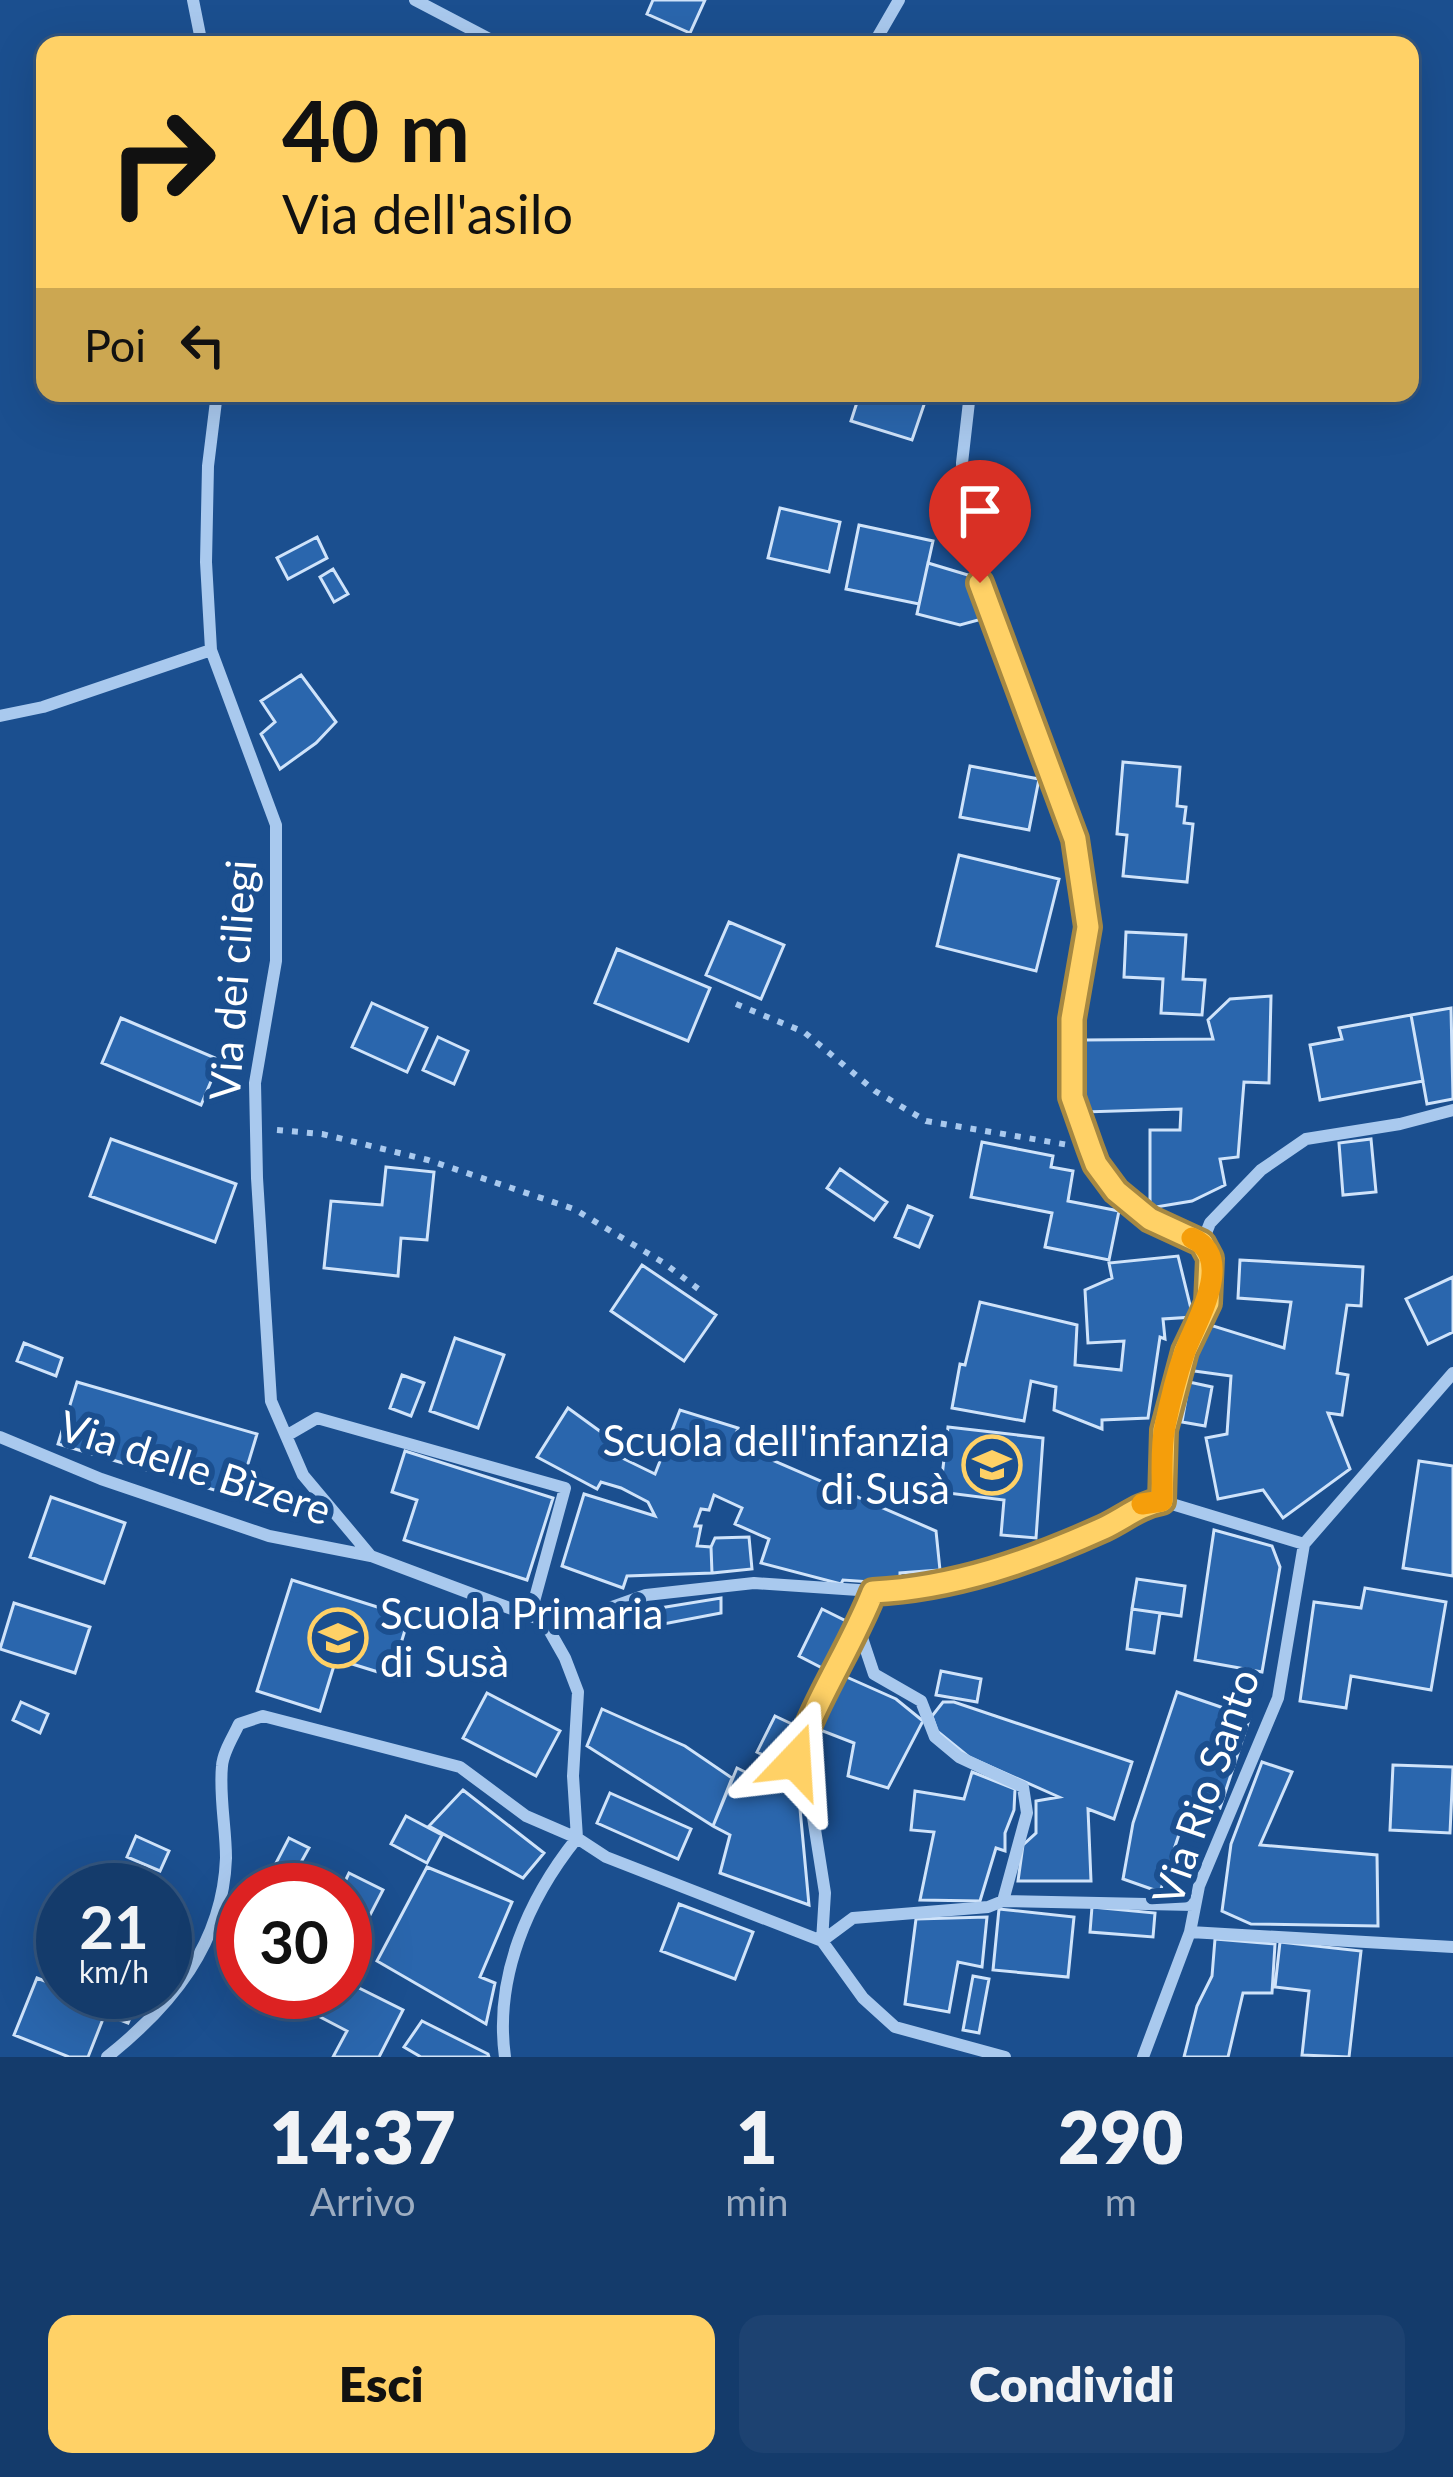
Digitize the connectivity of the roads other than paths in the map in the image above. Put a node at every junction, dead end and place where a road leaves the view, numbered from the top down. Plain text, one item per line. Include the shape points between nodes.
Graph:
1 (416, 0) edge
2 (898, 0) edge
3 (192, 4) edge
4 (200, 36) edge
5 (484, 36) edge
6 (878, 36) edge
7 (216, 402) edge
8 (969, 402) edge
9 (211, 650) junction
10 (0, 716) edge
11 (1453, 1110) edge
12 (1202, 1243) junction
13 (1453, 1373) edge
14 (286, 1436) junction
15 (0, 1437) edge
16 (1162, 1501) junction
17 (1304, 1544) junction
18 (370, 1556) junction
19 (873, 1592) junction
20 (537, 1619) junction
21 (859, 1629) junction
22 (578, 1838) junction
23 (1003, 1901) junction
24 (1194, 1905) junction
25 (1190, 1932) junction
26 (822, 1941) junction
27 (1453, 1947) edge
28 (107, 2057) edge
29 (505, 2057) edge
30 (1005, 2057) edge
31 (1143, 2057) edge

1 - 5 street
2 - 6 street
3 - 4 street
7 - 9 street, Via dei ciliegi via 207,485
8 - 12 street via 964,540 1075,839 1088,927 1072,1019 1072,1097 1096,1164 1116,1191 1150,1219
9 - 10 street
9 - 14 street, Via dei ciliegi via 276,825 275,961 255,1083 271,1401
11 - 12 street via 1306,1139 1261,1170 1210,1223
12 - 16 street via 1210,1258 1208,1303 1185,1351 1164,1430
13 - 17 street
14 - 18 street, Via dei ciliegi via 303,1474
14 - 20 street via 317,1418 565,1488
15 - 18 street, Via delle Bìzere via 269,1536
16 - 17 street
16 - 19 street via 972,1577
17 - 24 street, Via Rio Santo via 1278,1698
18 - 20 street
19 - 20 street via 754,1583
19 - 21 street
20 - 22 street via 578,1692
21 - 23 street via 874,1674 921,1701 935,1737 1023,1787 1027,1814
21 - 26 street via 809,1716 795,1761 825,1893
22 - 26 street via 606,1857
22 - 28 street via 526,1816 460,1767 263,1716 239,1724 222,1762 220,1908 188,1979
22 - 29 street via 515,1944
23 - 24 street
23 - 26 street via 853,1918
24 - 25 street, Via Rio Santo
25 - 27 street
25 - 31 street, Via Rio Santo
26 - 30 street via 895,2026

